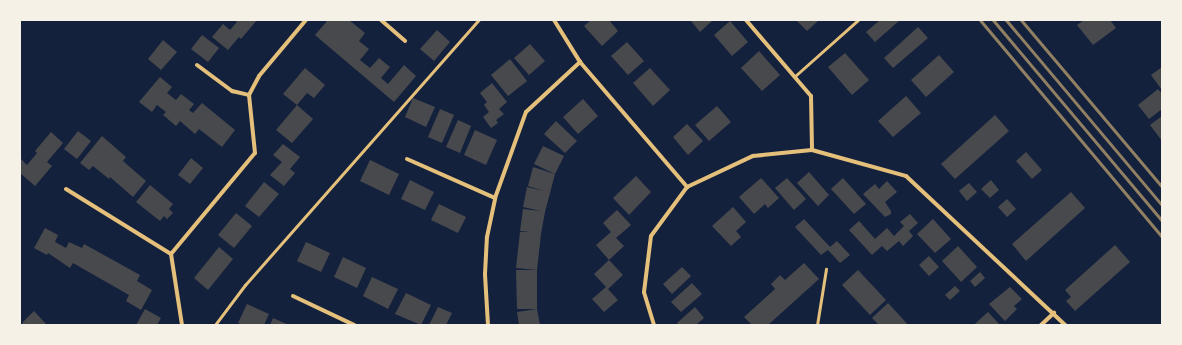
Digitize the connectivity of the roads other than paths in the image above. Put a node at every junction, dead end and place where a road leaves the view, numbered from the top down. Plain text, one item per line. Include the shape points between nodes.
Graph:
1 (306, 20) edge
2 (381, 20) edge
3 (554, 20) edge
4 (746, 20) edge
5 (858, 20) edge
6 (405, 41) dead end
7 (580, 62) junction
8 (196, 66) dead end
9 (795, 76) junction
10 (249, 95) junction
11 (812, 150) junction
12 (407, 159) dead end
13 (687, 187) junction
14 (66, 189) dead end
15 (495, 198) junction
16 (171, 254) junction
17 (826, 269) dead end
18 (292, 296) dead end
19 (1054, 313) junction
20 (182, 325) edge
21 (354, 325) edge
22 (488, 325) edge
23 (654, 325) edge
24 (817, 325) edge
25 (1041, 325) edge
26 (1065, 325) edge

1 - 10 street via 259,76
2 - 6 street
3 - 7 street
4 - 9 street
5 - 9 lane
7 - 13 street
7 - 15 street via 526,112
8 - 10 street via 232,91
9 - 11 street via 812,96
10 - 16 street via 255,153
11 - 13 street via 753,156
11 - 19 street via 906,176
12 - 15 street
13 - 23 street via 651,236 644,292
14 - 16 street
15 - 22 street via 488,237
16 - 20 street
17 - 24 lane
18 - 21 street
19 - 25 street
19 - 26 street

